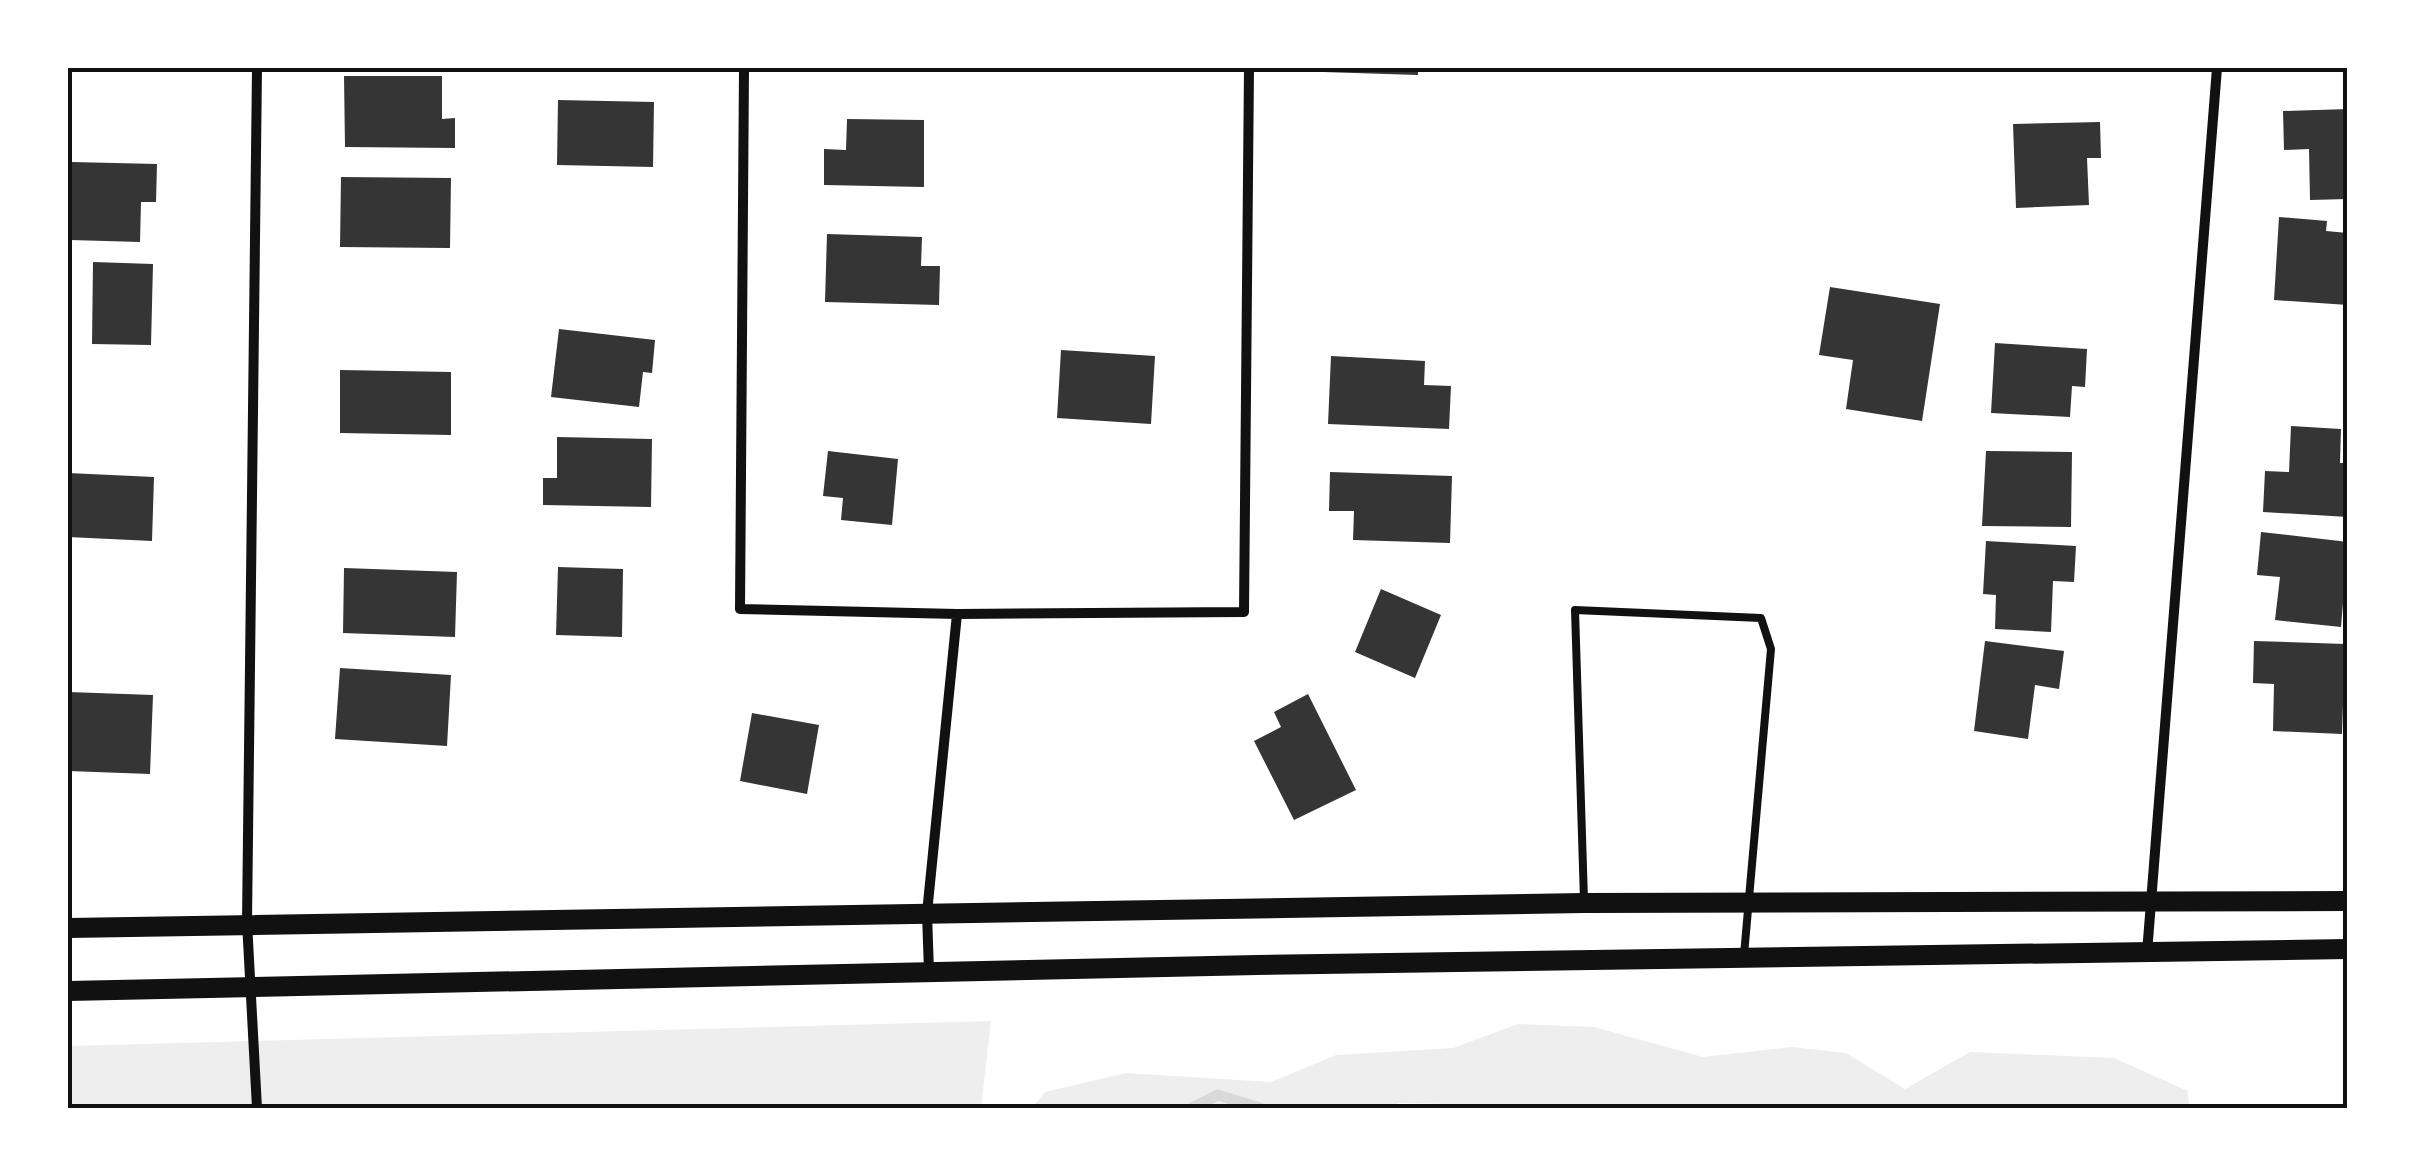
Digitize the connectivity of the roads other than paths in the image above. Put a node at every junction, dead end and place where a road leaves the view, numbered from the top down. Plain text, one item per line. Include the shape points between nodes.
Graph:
1 (257, 68) edge
2 (744, 68) edge
3 (1249, 68) edge
4 (2217, 68) edge
5 (957, 614) junction
6 (2348, 901) edge
7 (1747, 902) junction
8 (2148, 902) junction
9 (1584, 903) junction
10 (926, 914) junction
11 (68, 928) edge
12 (248, 928) junction
13 (2348, 950) edge
14 (2146, 954) junction
15 (1744, 960) junction
16 (929, 973) junction
17 (254, 985) junction
18 (68, 992) edge
19 (257, 1108) edge

1 - 12 street
2 - 5 street via 740,609
3 - 5 street via 1244,612
4 - 8 street
5 - 10 street
6 - 8 main road
7 - 8 main road
7 - 9 main road
7 - 9 lane via 1772,650 1768,630 1760,618 1575,610
7 - 15 lane
8 - 14 street
9 - 10 main road
10 - 12 main road
10 - 16 street
11 - 12 main road
12 - 17 street
13 - 14 main road
14 - 15 main road
15 - 16 main road
16 - 17 main road
17 - 18 main road
17 - 19 street

